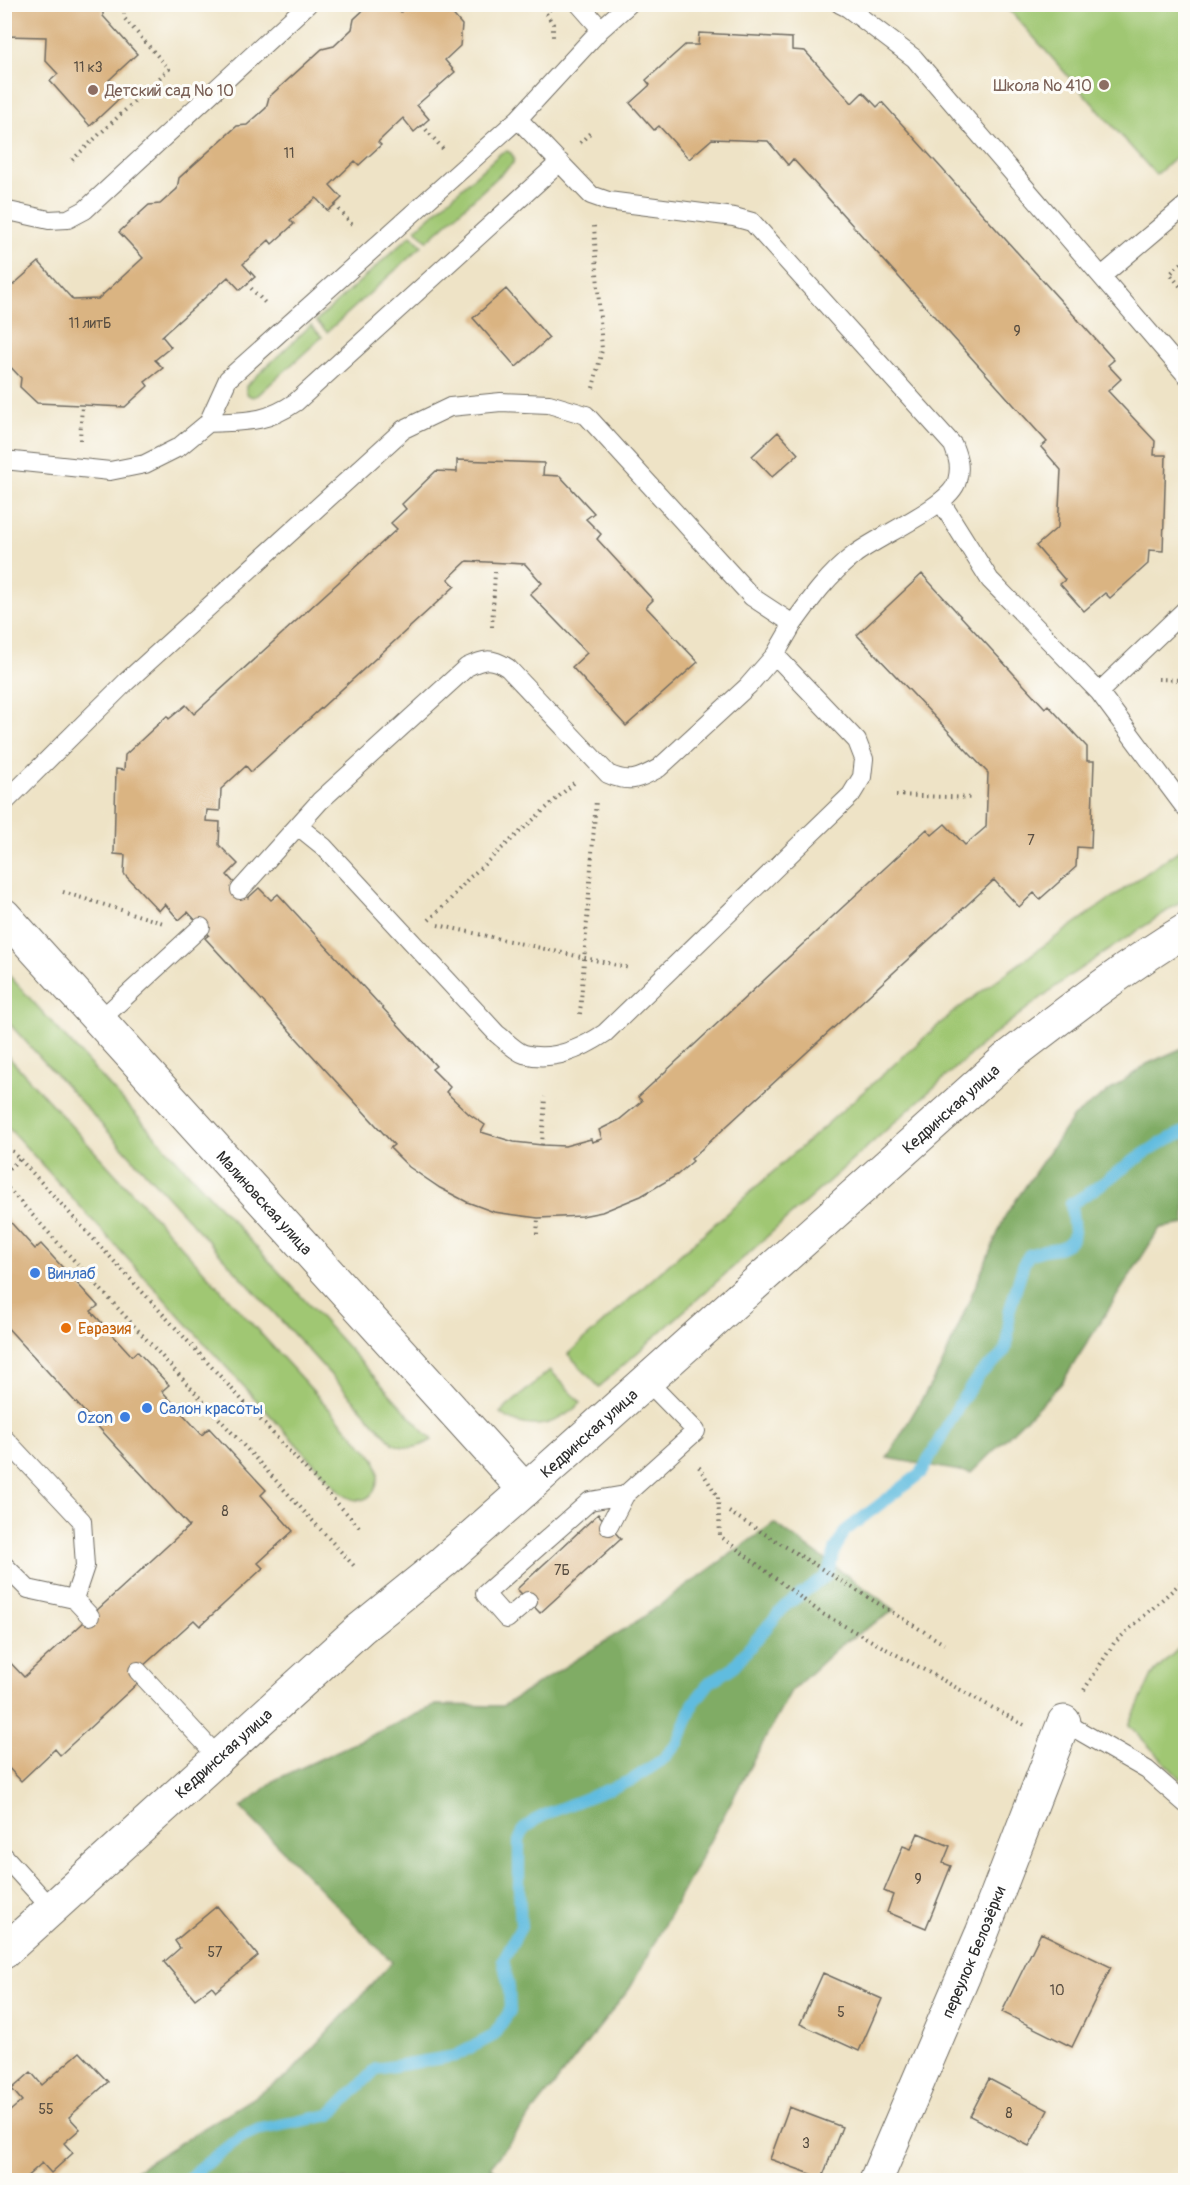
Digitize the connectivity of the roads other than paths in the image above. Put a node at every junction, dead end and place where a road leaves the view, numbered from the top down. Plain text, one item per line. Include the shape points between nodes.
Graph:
1 (308, 4) edge
2 (579, 4) edge
3 (629, 4) edge
4 (840, 4) edge
5 (601, 29) junction
6 (518, 119) junction
7 (560, 162) junction
8 (1185, 206) edge
9 (4, 210) edge
10 (1102, 276) junction
11 (1185, 375) edge
12 (208, 423) junction
13 (4, 460) edge
14 (942, 502) junction
15 (1185, 609) edge
16 (793, 624) junction
17 (775, 655) junction
18 (1099, 692) junction
19 (4, 803) edge
20 (1185, 809) edge
21 (298, 826) junction
22 (240, 890) dead end
23 (4, 915) edge
24 (1185, 930) edge
25 (194, 933) road end
26 (100, 1020) junction
27 (647, 1381) junction
28 (4, 1438) edge
29 (525, 1490) junction
30 (625, 1495) junction
31 (609, 1526) dead end
32 (4, 1564) edge
33 (74, 1599) junction
34 (528, 1601) dead end
35 (90, 1616) dead end
36 (138, 1671) dead end
37 (1061, 1732) joint
38 (219, 1758) junction
39 (1185, 1804) edge
40 (4, 1856) edge
41 (52, 1909) junction
42 (4, 1952) edge
43 (876, 2181) edge

1 - 9 lane via 85,210 68,219
2 - 5 lane
3 - 5 lane
4 - 10 lane via 914,58
5 - 6 lane
6 - 7 lane
6 - 12 lane via 228,379
7 - 12 lane via 296,402 258,421
7 - 14 lane via 591,195 608,201 752,222 953,445 959,462 957,483
8 - 10 lane
10 - 11 lane
12 - 13 lane via 179,447 144,464 110,471
14 - 16 lane via 854,554 820,587
14 - 18 lane via 990,580
15 - 18 lane
16 - 17 lane
16 - 19 lane via 752,597 586,415 549,404 501,402 450,407 404,429 126,682
17 - 21 lane via 748,686 659,768 622,781 602,768 508,668 497,660 482,660 466,667 320,801
17 - 21 lane via 856,741 864,759 862,777 851,795 605,1033 585,1047 556,1056 523,1053 497,1034 324,847
18 - 20 lane
21 - 22 lane
23 - 26 street, Малиновская улица
24 - 27 street, Кедринская улица via 1006,1059
25 - 26 lane
26 - 29 street, Малиновская улица
27 - 29 street, Кедринская улица
27 - 30 lane via 696,1431
28 - 33 lane via 82,1521 86,1566
29 - 38 street, Кедринская улица via 360,1629
30 - 31 lane
30 - 34 lane via 590,1501 485,1594 507,1619
32 - 33 lane via 28,1589
33 - 35 lane
36 - 38 lane
37 - 39 lane via 1147,1770
37 - 43 street, переулок Белозёрки via 982,1933
38 - 41 street, Кедринская улица
40 - 41 lane
41 - 42 street, Кедринская улица

